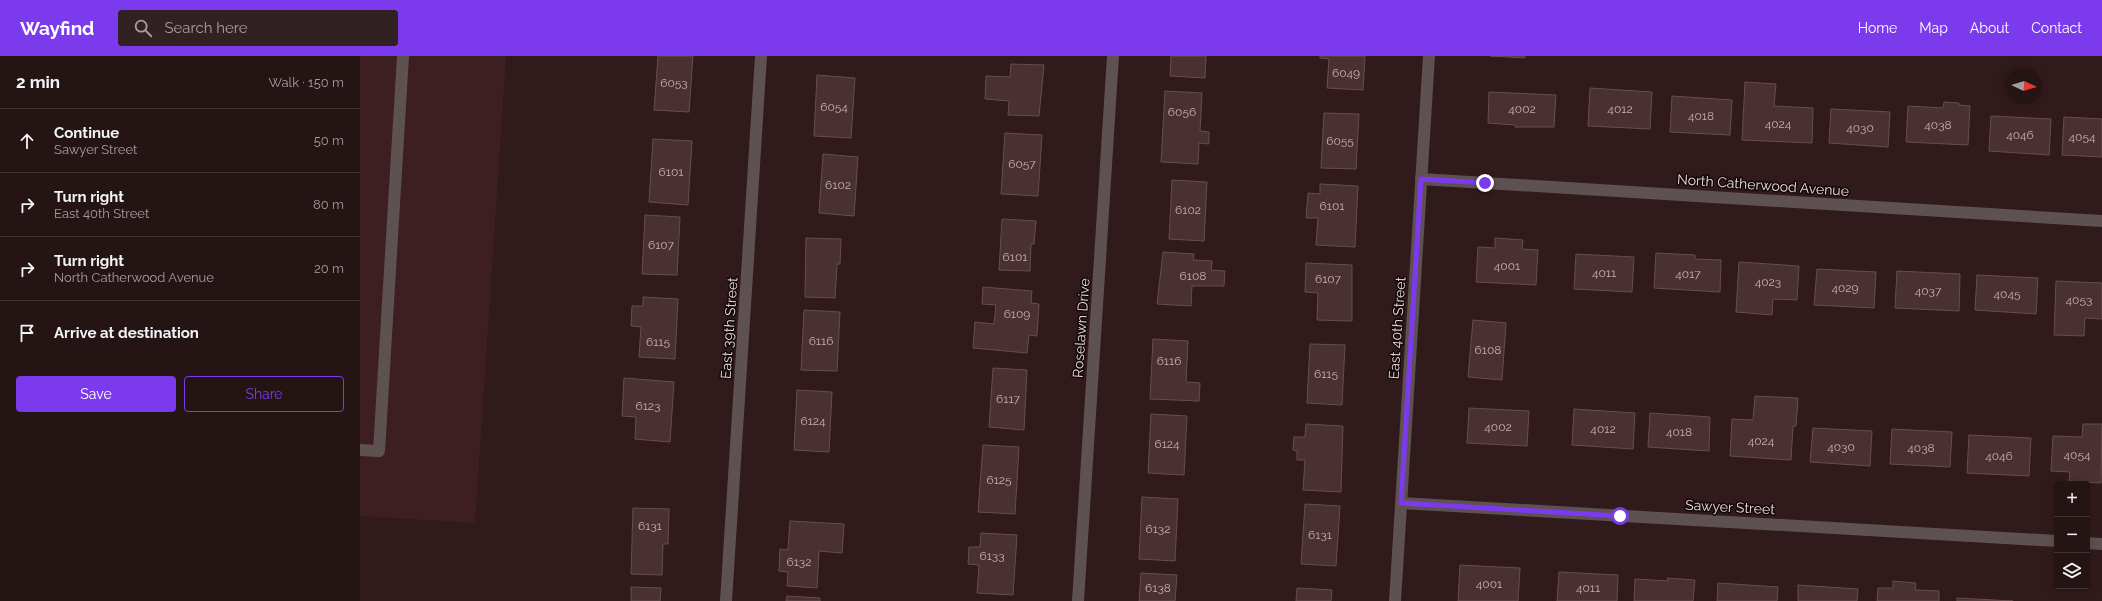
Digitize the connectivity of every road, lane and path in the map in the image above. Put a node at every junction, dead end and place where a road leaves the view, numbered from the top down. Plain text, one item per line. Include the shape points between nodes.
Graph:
1 (403, 56) edge
2 (761, 56) edge
3 (1113, 56) edge
4 (1429, 56) edge
5 (1421, 179) junction
6 (2102, 221) edge
7 (360, 450) edge
8 (1401, 503) junction
9 (2054, 542) edge
10 (2090, 543) edge
11 (2102, 544) edge
12 (726, 601) edge
13 (1078, 601) edge
14 (1395, 601) edge

1 - 7 street via 379,451
2 - 12 street, East 39th Street
3 - 13 street, Roselawn Drive
4 - 5 street, East 40th Street
5 - 6 street, North Catherwood Avenue
5 - 8 street, East 40th Street
8 - 9 street, Sawyer Street
8 - 14 street, East 40th Street
10 - 11 street

